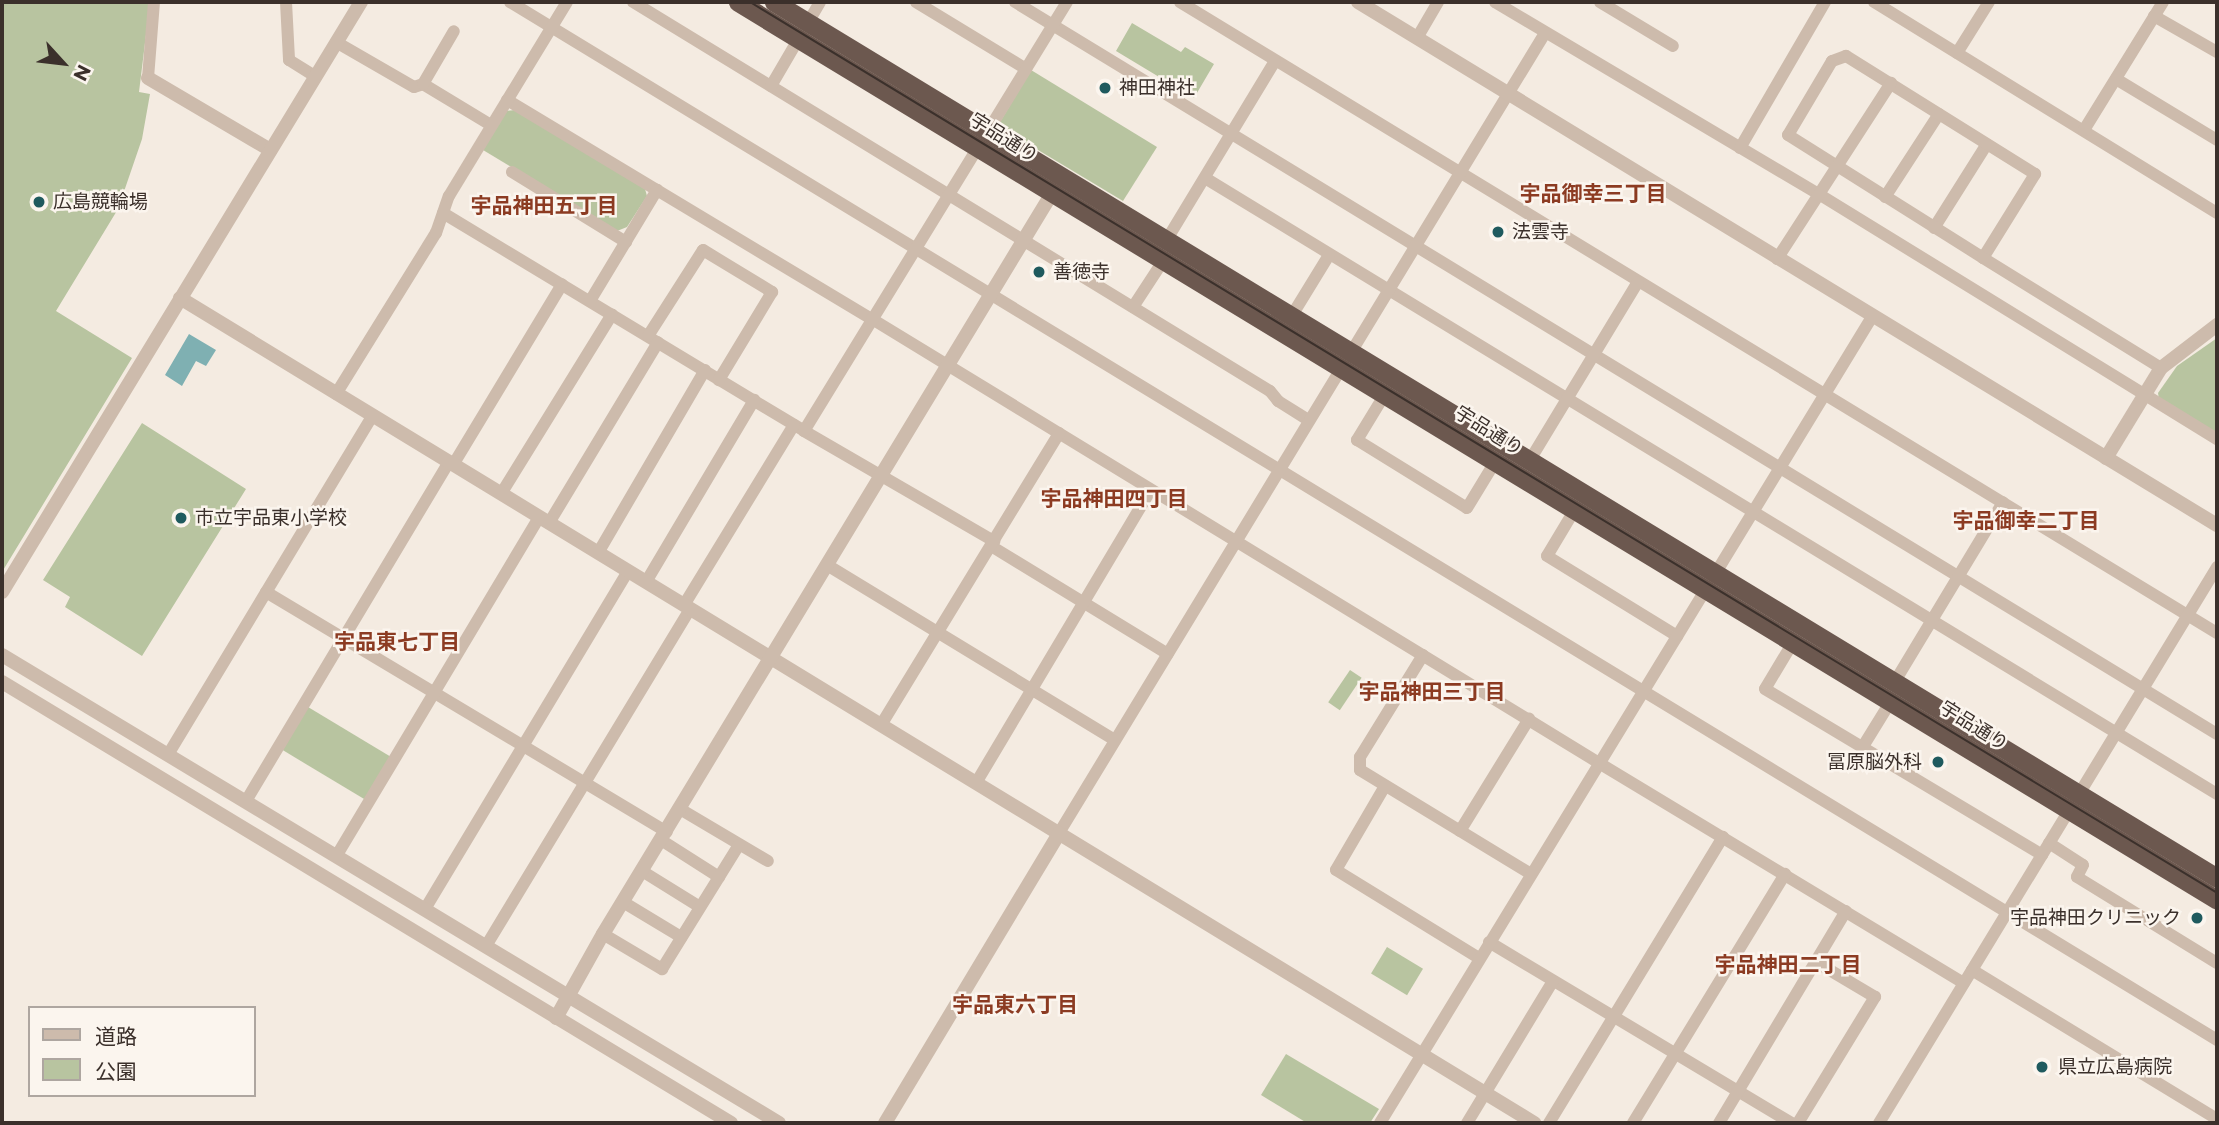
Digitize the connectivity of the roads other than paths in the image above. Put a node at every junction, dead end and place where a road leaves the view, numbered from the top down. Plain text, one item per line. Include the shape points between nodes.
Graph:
1 (154, 2) edge
2 (286, 2) edge
3 (361, 2) edge
4 (510, 2) edge
5 (567, 2) edge
6 (633, 2) edge
7 (738, 2) edge
8 (774, 2) edge
9 (820, 2) edge
10 (916, 2) edge
11 (1015, 2) edge
12 (1067, 2) edge
13 (1180, 2) edge
14 (1358, 2) edge
15 (1438, 2) edge
16 (1495, 2) edge
17 (1600, 2) edge
18 (1825, 2) edge
19 (1874, 2) edge
20 (1989, 2) edge
21 (2163, 2) edge
22 (2154, 16) junction
23 (1053, 24) junction
24 (552, 27) junction
25 (803, 30) junction
26 (454, 31) dead end
27 (1545, 33) junction
28 (1417, 37) junction
29 (336, 42) junction
30 (1674, 46) dead end
31 (2216, 48) edge
32 (1957, 53) junction
33 (1275, 61) junction
34 (1026, 69) junction
35 (315, 76) junction
36 (148, 78) joint
37 (2116, 79) junction
38 (1891, 83) junction
39 (423, 84) junction
40 (771, 86) junction
41 (1509, 93) junction
42 (506, 100) junction
43 (1939, 114) junction
44 (491, 125) junction
45 (989, 130) junction
46 (2084, 130) junction
47 (1232, 133) junction
48 (2217, 140) edge
49 (1987, 144) junction
50 (1740, 148) junction
51 (977, 149) junction
52 (270, 150) junction
53 (1836, 166) junction
54 (512, 172) dead end
55 (1460, 173) junction
56 (1062, 177) junction
57 (1205, 178) junction
58 (657, 190) junction
59 (1817, 193) junction
60 (1051, 194) junction
61 (948, 195) junction
62 (1885, 197) junction
63 (2217, 213) edge
64 (443, 214) junction
65 (1934, 228) junction
66 (1166, 240) junction
67 (1024, 241) junction
68 (626, 242) junction
69 (1416, 245) junction
70 (915, 249) junction
71 (1328, 255) junction
72 (1983, 258) junction
73 (1777, 259) junction
74 (1163, 261) junction
75 (1638, 282) junction
76 (562, 284) junction
77 (1388, 290) junction
78 (991, 295) junction
79 (180, 298) junction
80 (590, 301) junction
81 (1133, 307) junction
82 (612, 314) junction
83 (1292, 317) junction
84 (1872, 317) junction
85 (872, 319) junction
86 (2217, 325) edge
87 (653, 339) junction
88 (1593, 355) junction
89 (1345, 359) junction
90 (948, 367) junction
91 (2161, 368) junction
92 (705, 370) junction
93 (719, 380) junction
94 (1825, 393) junction
95 (336, 394) junction
96 (1385, 394) junction
97 (2144, 394) junction
98 (754, 400) junction
99 (1566, 400) junction
100 (372, 416) junction
101 (1309, 421) junction
102 (799, 428) junction
103 (1059, 433) junction
104 (2217, 439) edge
105 (2106, 458) junction
106 (1530, 460) junction
107 (1496, 462) junction
108 (451, 464) junction
109 (1779, 470) junction
110 (1280, 471) junction
111 (882, 474) junction
112 (1151, 490) junction
113 (501, 494) junction
114 (2003, 502) junction
115 (1574, 510) junction
116 (1754, 512) junction
117 (544, 520) junction
118 (2217, 525) edge
119 (1236, 542) junction
120 (993, 544) junction
121 (598, 553) junction
122 (827, 565) junction
123 (2217, 567) edge
124 (628, 571) junction
125 (1717, 572) junction
126 (1958, 577) junction
127 (646, 582) junction
128 (1705, 591) junction
129 (2, 592) edge
130 (266, 592) junction
131 (1084, 602) junction
132 (687, 607) junction
133 (2188, 615) junction
134 (1932, 620) junction
135 (939, 632) junction
136 (2217, 633) edge
137 (1677, 636) junction
138 (344, 638) junction
139 (1792, 644) junction
140 (1168, 653) junction
141 (2, 654) edge
142 (1423, 655) junction
143 (771, 658) junction
144 (2, 682) edge
145 (1032, 689) junction
146 (2143, 689) junction
147 (1644, 690) junction
148 (436, 692) junction
149 (1892, 692) junction
150 (1529, 719) junction
151 (881, 726) junction
152 (2116, 732) junction
153 (2217, 734) edge
154 (1115, 740) junction
155 (524, 746) junction
156 (1863, 748) junction
157 (169, 753) junction
158 (1599, 764) junction
159 (976, 783) junction
160 (586, 784) junction
161 (1385, 786) junction
162 (2217, 794) edge
163 (246, 801) junction
164 (2074, 802) junction
165 (680, 809) junction
166 (1460, 831) junction
167 (1059, 832) junction
168 (664, 836) junction
169 (1723, 837) junction
170 (2049, 843) junction
171 (739, 845) junction
172 (337, 855) junction
173 (2042, 855) junction
174 (768, 860) dead end
175 (642, 871) junction
176 (1531, 874) junction
177 (1785, 874) junction
178 (719, 877) junction
179 (2217, 878) edge
180 (2217, 900) edge
181 (623, 902) junction
182 (700, 907) junction
183 (425, 909) junction
184 (1846, 911) junction
185 (2007, 913) junction
186 (603, 934) junction
187 (681, 937) junction
188 (1489, 942) junction
189 (486, 946) junction
190 (1479, 958) junction
191 (1816, 962) junction
192 (2217, 963) edge
193 (1972, 970) junction
194 (1553, 981) junction
195 (1964, 983) junction
196 (568, 996) junction
197 (1613, 1017) junction
198 (556, 1018) junction
199 (2217, 1041) edge
200 (1675, 1054) junction
201 (1420, 1055) junction
202 (1738, 1092) junction
203 (1485, 1094) junction
204 (2217, 1119) edge
205 (731, 1123) edge
206 (779, 1123) edge
207 (885, 1123) edge
208 (1380, 1123) edge
209 (1467, 1123) edge
210 (1534, 1123) edge
211 (1549, 1123) edge
212 (1633, 1123) edge
213 (1719, 1123) edge
214 (1791, 1123) edge
215 (1798, 1123) edge
216 (1879, 1123) edge

1 - 36 street
2 - 35 street via 289,60
3 - 29 street
4 - 24 street
5 - 24 street
6 - 40 street
7 - 25 highway, 宇品通り
8 - 25 highway, 宇品通り
9 - 25 street
10 - 34 street
11 - 23 street
12 - 23 street
13 - 33 street
14 - 28 street
15 - 28 street
16 - 27 street
17 - 30 street
18 - 50 street
19 - 32 street
20 - 32 street
21 - 22 street
22 - 31 street
22 - 37 street
23 - 34 street
23 - 47 street
24 - 42 street
24 - 70 street
25 - 40 street
25 - 45 highway, 宇品通り
25 - 51 highway, 宇品通り
26 - 39 street
27 - 41 street
27 - 50 street
28 - 41 street
29 - 35 street
29 - 39 street via 414,87
32 - 46 street
33 - 47 street
33 - 55 street
34 - 45 street
35 - 52 street
36 - 52 street
37 - 46 street
37 - 48 street
38 - 43 street
38 - 53 street
38 - 53 street via 1846,56 1832,61 1788,135
39 - 44 street
40 - 61 street
41 - 55 street
41 - 73 street
42 - 44 street
42 - 58 street
43 - 49 street
43 - 62 street
44 - 64 street
45 - 51 street
45 - 56 highway, 宇品通り
46 - 63 street
47 - 57 street
47 - 69 street
49 - 65 street
49 - 72 street via 2035,174
50 - 59 street
51 - 60 highway, 宇品通り
51 - 61 street
52 - 79 street
53 - 59 street
53 - 62 street
54 - 68 street
55 - 69 street
55 - 75 street
56 - 60 street
56 - 66 highway, 宇品通り
57 - 66 street
57 - 71 street
58 - 68 street
58 - 85 street
59 - 73 street
59 - 97 street
60 - 67 street
60 - 74 highway, 宇品通り
61 - 67 street
61 - 70 street
62 - 65 street
64 - 76 street
64 - 95 street via 436,233
65 - 72 street
66 - 83 highway, 宇品通り
67 - 78 street
67 - 81 street
68 - 80 street
69 - 77 street
69 - 88 street
70 - 78 street
70 - 85 street
71 - 77 street
71 - 83 street
72 - 91 street
73 - 84 street
74 - 81 street
74 - 89 highway, 宇品通り
75 - 88 street
75 - 94 street
76 - 80 street
76 - 108 street
77 - 89 street
77 - 99 street
78 - 90 street
78 - 110 street
79 - 95 street
79 - 129 street
80 - 82 street
81 - 101 street via 1270,391
82 - 87 street
82 - 113 street
83 - 89 highway, 宇品通り
84 - 94 street
84 - 105 street
85 - 90 street
85 - 102 street
86 - 91 street
87 - 92 street
87 - 93 street via 704,250 772,292
87 - 117 street
88 - 99 street
88 - 109 street
89 - 96 highway, 宇品通り
89 - 101 street
89 - 106 highway, 宇品通り
90 - 103 street
90 - 111 street
91 - 97 street
92 - 93 street
92 - 121 street
93 - 98 street
94 - 109 street
94 - 114 street
95 - 100 street
96 - 107 highway, 宇品通り
96 - 107 street via 1357,440 1467,508
97 - 104 street
97 - 105 street
98 - 102 street
98 - 127 street
99 - 106 street
99 - 116 street
100 - 108 street
100 - 130 street
101 - 110 street
102 - 111 street
102 - 132 street
103 - 112 street
103 - 120 street
105 - 118 street
106 - 125 highway, 宇品通り
107 - 115 highway, 宇品通り
108 - 113 street
108 - 138 street
109 - 116 street
109 - 126 street
110 - 119 street
110 - 147 street
111 - 120 street
111 - 122 street
112 - 119 street
112 - 131 street
113 - 117 street
114 - 126 street
114 - 133 street
115 - 128 highway, 宇品通り
115 - 137 street via 1547,556
116 - 125 street
116 - 134 street
117 - 121 street
117 - 148 street
119 - 140 street
119 - 142 street
120 - 131 street
120 - 135 street
121 - 124 street
122 - 135 street
122 - 143 street
123 - 133 street
124 - 127 street
124 - 155 street
125 - 128 street
125 - 149 highway, 宇品通り
126 - 134 street
126 - 146 street
127 - 132 street
128 - 137 street
128 - 139 highway, 宇品通り
130 - 138 street
130 - 157 street
131 - 140 street
131 - 145 street
132 - 143 street
132 - 160 street
133 - 136 street
133 - 146 street
134 - 149 street
134 - 152 street
135 - 145 street
135 - 151 street
137 - 147 street
138 - 148 street
138 - 163 street
139 - 149 highway, 宇品通り
139 - 156 street via 1765,689
140 - 154 street
141 - 157 street
142 - 150 street
142 - 161 street via 1360,757 1360,770
143 - 151 street
143 - 165 street
144 - 198 street
145 - 154 street
145 - 159 street
146 - 152 street
146 - 153 street
147 - 158 street
147 - 185 street
148 - 155 street
148 - 172 street
149 - 156 street
149 - 164 highway, 宇品通り
150 - 158 street
150 - 166 street
151 - 159 street
152 - 162 street
152 - 164 street
154 - 167 street
155 - 160 street
155 - 183 street
156 - 173 street
157 - 163 street
158 - 169 street
158 - 176 street
159 - 167 street
160 - 168 street
160 - 189 street
161 - 166 street
161 - 190 street via 1336,870
163 - 172 street
164 - 170 street
164 - 179 highway, 宇品通り
164 - 180 highway, 宇品通り
165 - 168 street
165 - 171 street
166 - 176 street
167 - 201 street
167 - 207 street
168 - 175 street
168 - 178 street
169 - 177 street
169 - 197 street
170 - 173 street
170 - 192 street via 2083,865 2077,877
171 - 174 street
171 - 178 street
172 - 183 street
173 - 185 street
175 - 181 street
175 - 182 street
176 - 188 street
177 - 184 street
177 - 200 street
178 - 182 street
181 - 186 street
181 - 187 street
182 - 187 street
183 - 189 street
184 - 191 street
184 - 195 street
185 - 193 street
185 - 199 street
186 - 187 street via 662,969
186 - 196 street
188 - 190 street
188 - 194 street
189 - 196 street
190 - 201 street
191 - 202 street
191 - 215 street via 1875,997
193 - 195 street
193 - 204 street
194 - 197 street
194 - 203 street
195 - 216 street
196 - 198 street
196 - 206 street
197 - 200 street
197 - 211 street
198 - 205 street
200 - 202 street
200 - 212 street
201 - 203 street
201 - 208 street
202 - 213 street
202 - 214 street
203 - 209 street
203 - 210 street

